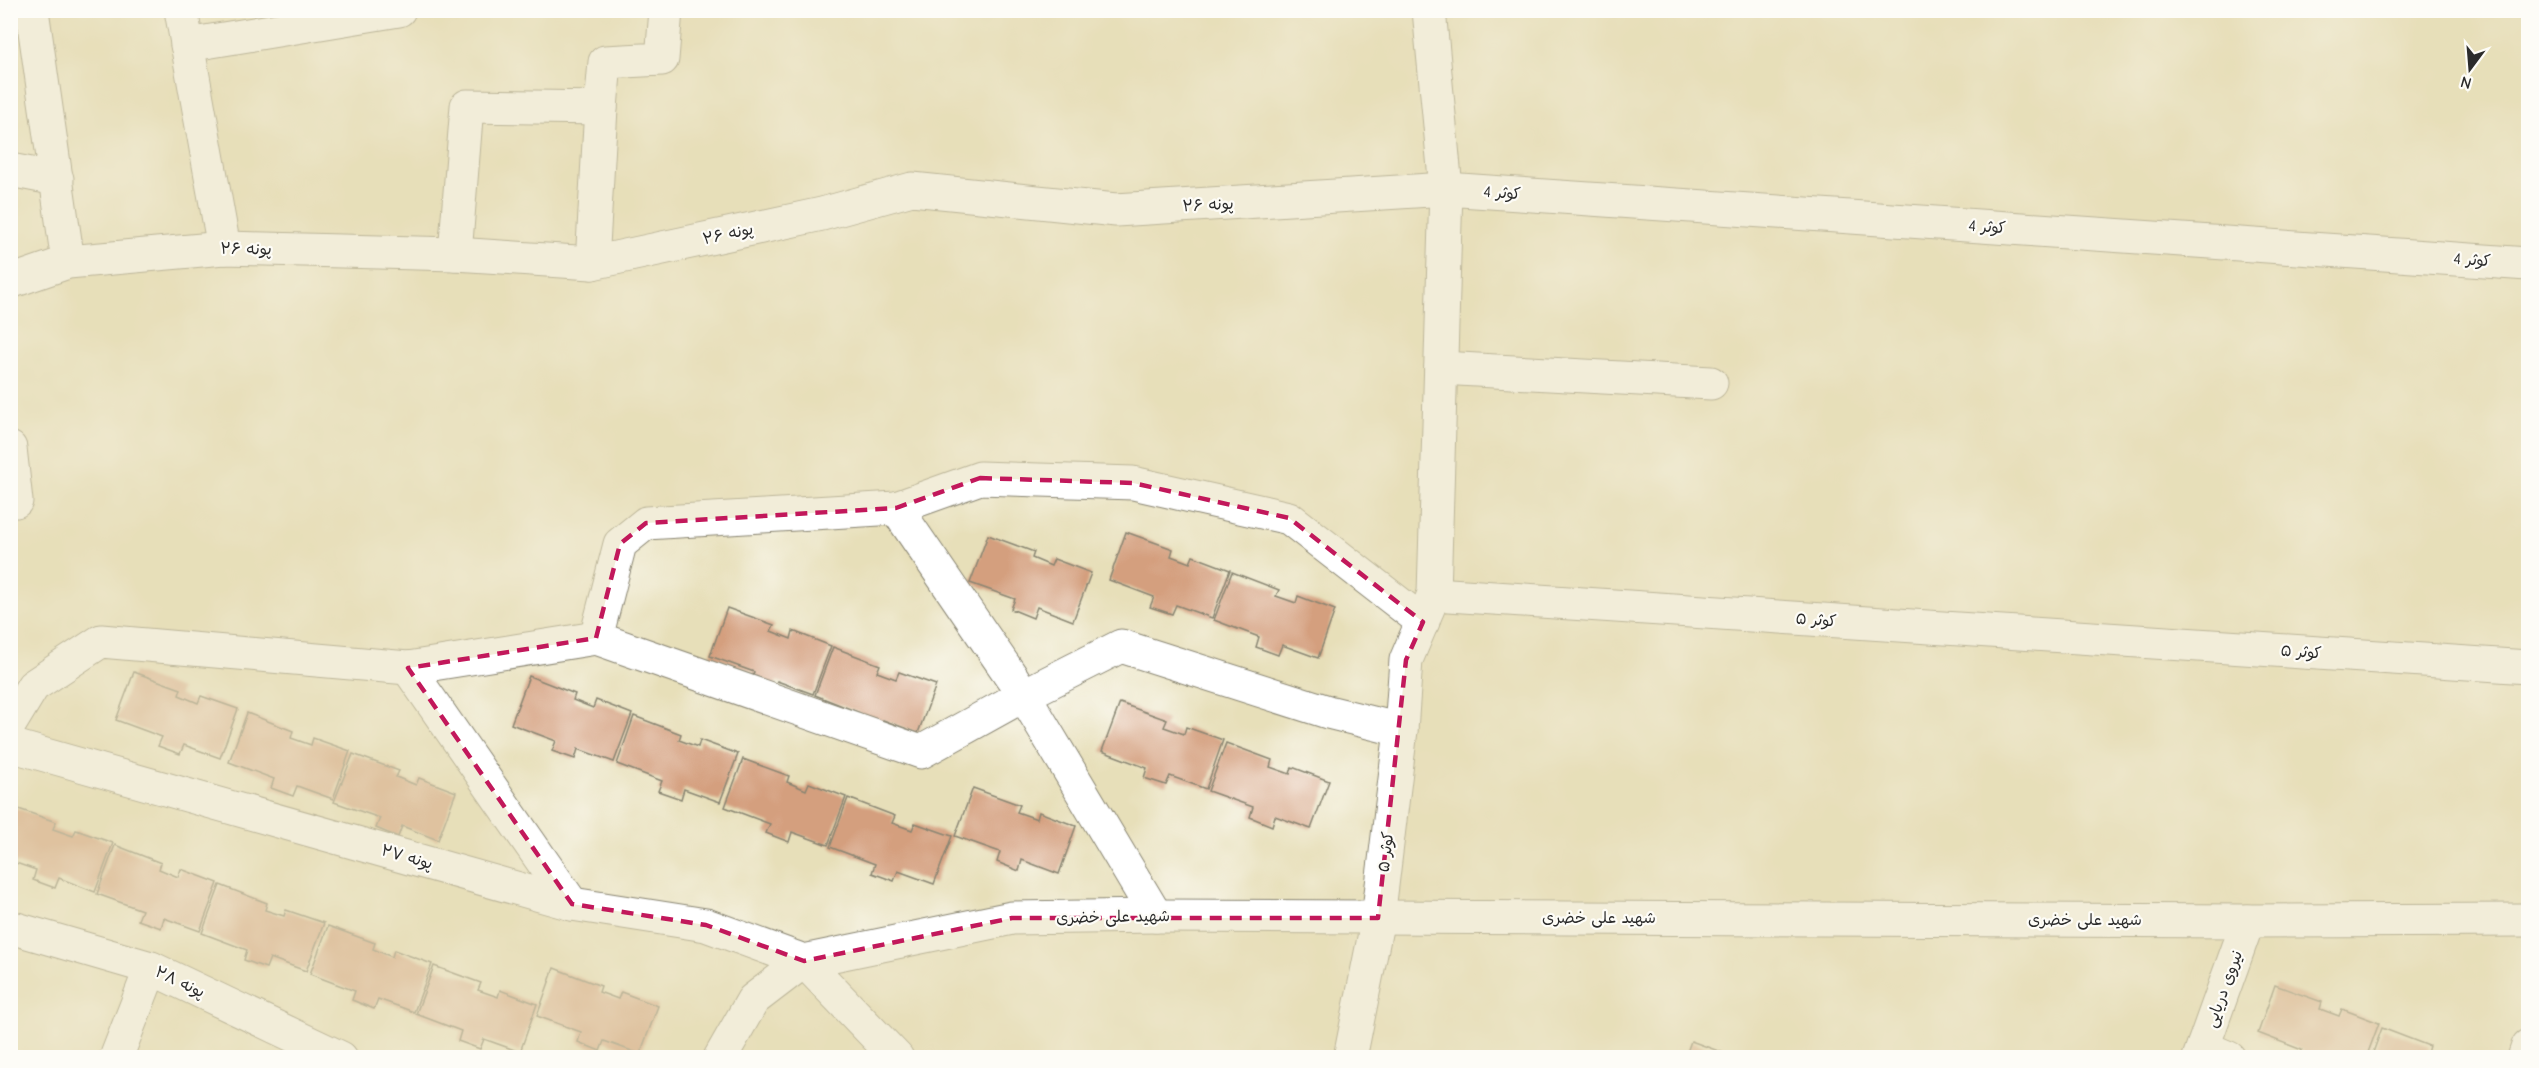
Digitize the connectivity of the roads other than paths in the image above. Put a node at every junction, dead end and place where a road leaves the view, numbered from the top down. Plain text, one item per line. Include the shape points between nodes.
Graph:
1 (32, 10) edge
2 (181, 10) edge
3 (399, 10) edge
4 (666, 10) edge
5 (1429, 10) edge
6 (187, 45) junction
7 (601, 108) junction
8 (10, 170) edge
9 (57, 179) junction
10 (1446, 189) junction
11 (224, 248) junction
12 (455, 254) junction
13 (68, 262) junction
14 (591, 263) junction
15 (2529, 264) edge
16 (10, 282) edge
17 (1441, 368) junction
18 (1711, 383) dead end
19 (10, 448) edge
20 (10, 501) edge
21 (896, 508) junction
22 (1429, 608) junction
23 (596, 638) junction
24 (2529, 667) edge
25 (408, 668) junction
26 (1024, 695) junction
27 (10, 724) edge
28 (1401, 730) junction
29 (10, 745) edge
30 (572, 904) junction
31 (1156, 916) junction
32 (1378, 918) junction
33 (2529, 920) edge
34 (2248, 921) junction
35 (10, 927) edge
36 (804, 961) junction
37 (152, 968) junction
38 (2529, 1046) edge
39 (2211, 1054) edge
40 (116, 1058) edge
41 (341, 1058) edge
42 (720, 1058) edge
43 (897, 1058) edge
44 (1350, 1058) edge
45 (2524, 1058) edge

1 - 9 street
2 - 6 street
3 - 6 street
4 - 7 street via 662,59 605,62
5 - 10 street
6 - 11 street
7 - 12 street via 467,106
7 - 14 street
8 - 9 street
9 - 13 street
10 - 14 street, پونه ۲۶ via 1116,210 912,189 822,214
10 - 15 street, کوثر 4
10 - 17 street
11 - 12 street, پونه ۲۶
11 - 13 street, پونه ۲۶
12 - 14 street, پونه ۲۶
13 - 16 street, پونه ۲۶
17 - 18 street
17 - 22 street
19 - 20 street via 16,501
21 - 22 street via 980,478 1133,483 1290,518
21 - 23 street via 646,524 620,544
21 - 26 street
22 - 24 street, کوثر ۵
22 - 28 street, کوثر ۵ via 1406,660
23 - 25 street
23 - 26 street via 921,752
25 - 27 street via 101,641 33,686
25 - 30 street
26 - 28 street via 1121,646 1328,712
26 - 31 street
28 - 32 street, کوثر ۵
29 - 30 street, پونه ۲۷
30 - 36 street, پونه ۲۷ via 706,925
31 - 32 street, شهید علی خضری
31 - 36 street, شهید علی خضری via 1012,918
32 - 34 street, شهید علی خضری
32 - 44 street, کوثر ۵
33 - 34 street, شهید علی خضری
34 - 39 street, نیروی دریایی
35 - 37 street, پونه ۲۸
36 - 42 street, شهید علی خضری via 753,1000
36 - 43 street
37 - 40 street
37 - 41 street, پونه ۲۸
38 - 45 street

